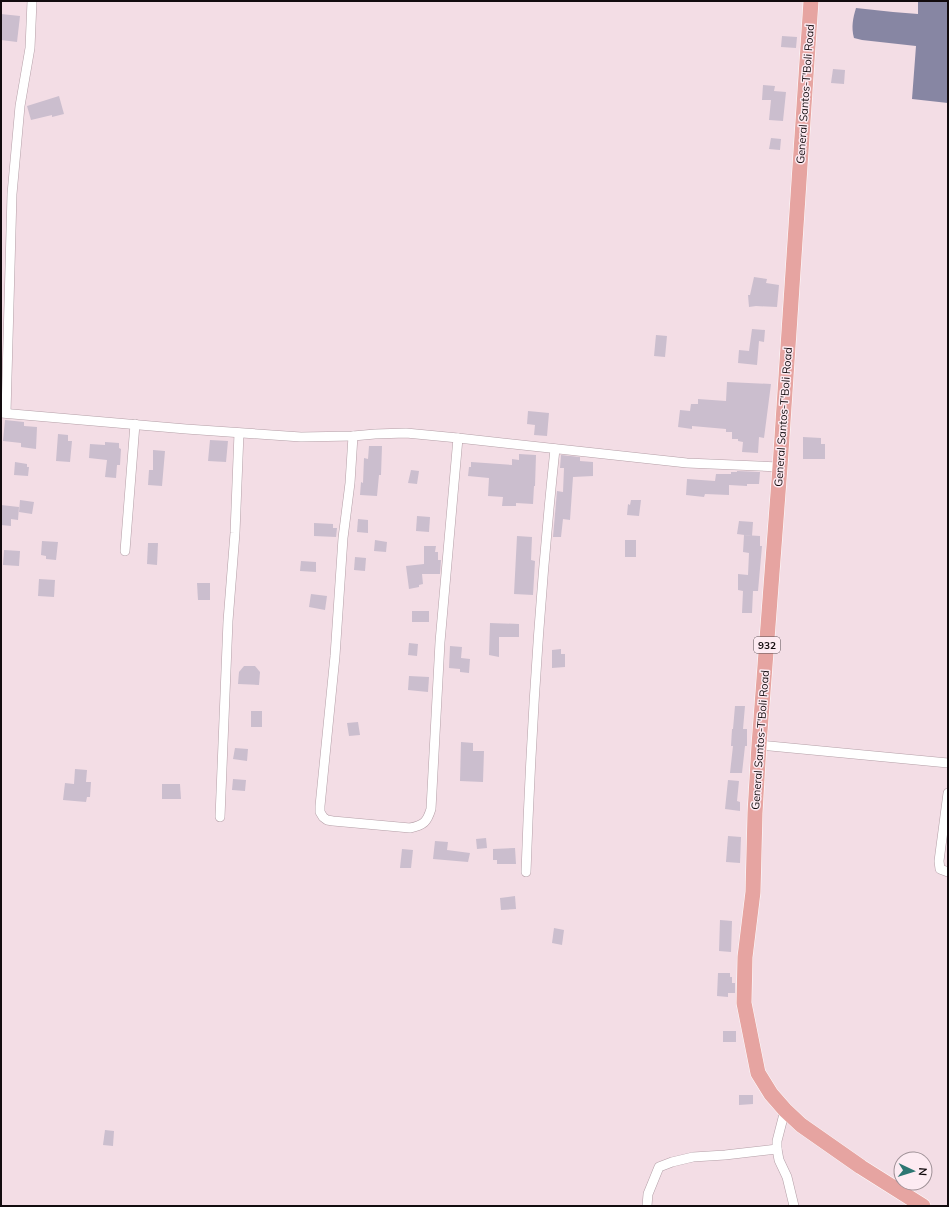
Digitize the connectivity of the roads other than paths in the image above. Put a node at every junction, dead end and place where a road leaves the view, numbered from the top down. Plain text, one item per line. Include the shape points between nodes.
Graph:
1 (32, 1) edge
2 (811, 1) edge
3 (3, 413) edge
4 (135, 424) junction
5 (239, 433) junction
6 (353, 436) junction
7 (458, 438) junction
8 (555, 449) junction
9 (780, 467) junction
10 (125, 551) dead end
11 (759, 745) junction
12 (948, 763) edge
13 (948, 793) edge
14 (220, 817) dead end
15 (526, 872) dead end
16 (948, 872) edge
17 (785, 1110) junction
18 (777, 1149) junction
19 (647, 1206) edge
20 (794, 1206) edge
21 (923, 1206) edge

1 - 3 street via 30,48 20,106 12,194
2 - 9 main road, General Santos-T'Boli Road / 932
3 - 4 street
4 - 5 street
4 - 10 street
5 - 6 street via 301,437
5 - 14 street
6 - 7 street via 406,433
6 - 7 street via 320,812 327,820 410,828 425,822 431,809 440,642
7 - 8 street
8 - 9 street via 687,463
8 - 15 street via 540,614 529,777
9 - 11 main road, General Santos-T'Boli Road / 932
11 - 12 street
11 - 17 main road, General Santos-T'Boli Road / 932 via 753,892 745,958 744,1003 758,1073
13 - 16 street via 939,861 940,869
17 - 18 street
17 - 21 main road, General Santos-T'Boli Road / 932 via 801,1125
18 - 19 street via 693,1157 659,1167 648,1194
18 - 20 street

